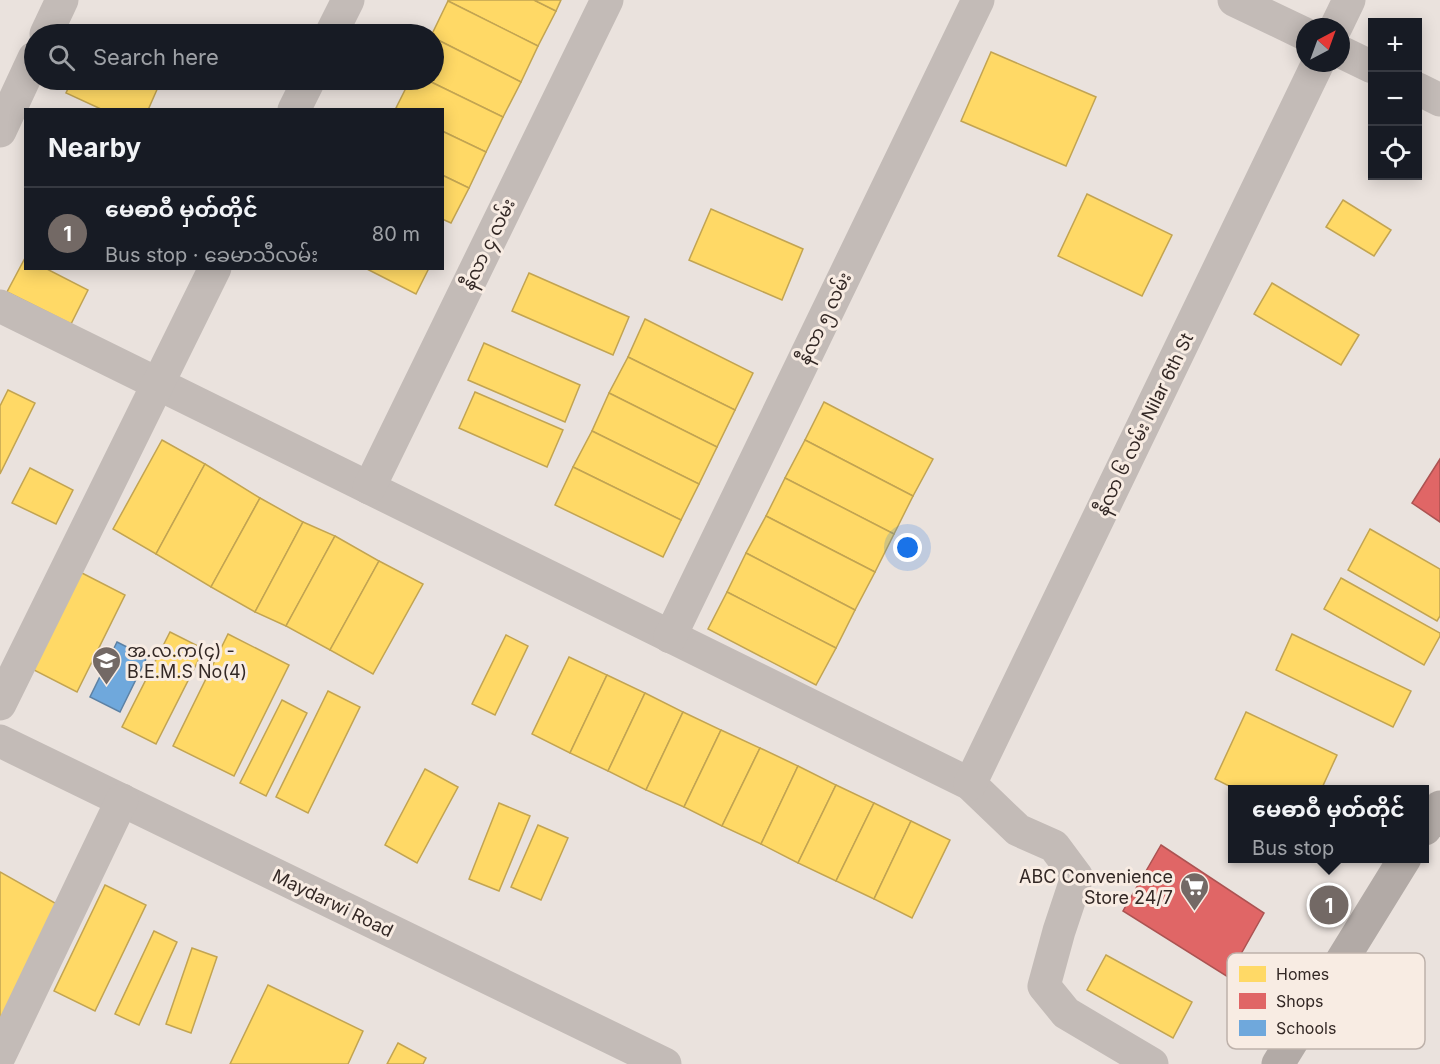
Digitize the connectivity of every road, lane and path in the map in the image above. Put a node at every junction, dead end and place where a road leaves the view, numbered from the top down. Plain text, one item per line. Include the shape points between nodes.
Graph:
1 (62, 0) edge
2 (348, 0) edge
3 (607, 0) edge
4 (978, 0) edge
5 (1234, 0) edge
6 (1349, 0) edge
7 (1340, 18) edge
8 (51, 24) edge
9 (336, 24) edge
10 (1296, 30) edge
11 (1350, 56) edge
12 (1368, 65) edge
13 (1314, 72) edge
14 (24, 79) edge
15 (304, 90) edge
16 (1422, 91) edge
17 (1440, 100) edge
18 (295, 108) edge
19 (0, 131) edge
20 (214, 270) edge
21 (0, 306) edge
22 (158, 384) junction
23 (369, 488) junction
24 (670, 637) junction
25 (0, 704) edge
26 (0, 741) edge
27 (970, 784) junction
28 (122, 800) junction
29 (1440, 807) edge
30 (1429, 823) edge
31 (1403, 863) edge
32 (1347, 953) edge
33 (1287, 1049) edge
34 (0, 1055) edge
35 (665, 1064) edge
36 (1152, 1064) edge
37 (1278, 1064) edge

1 - 8 street
2 - 9 street
3 - 23 street, နီလာ ၄ လမ်း
4 - 24 street, နီလာ ၅ လမ်း
5 - 10 street
6 - 7 street
11 - 12 street
13 - 27 street, နီလာ ၆ လမ်း Nilar 6th St
14 - 19 street
15 - 18 street
16 - 17 street
20 - 22 street
21 - 22 street
22 - 23 street
22 - 25 street
23 - 24 street
24 - 27 street
26 - 28 street, Maydarwi Road
27 - 36 street via 1018,830 1054,846 1077,877 1044,986 1066,1013
28 - 34 street
28 - 35 street, Maydarwi Road
29 - 30 main road
31 - 32 main road
33 - 37 main road

